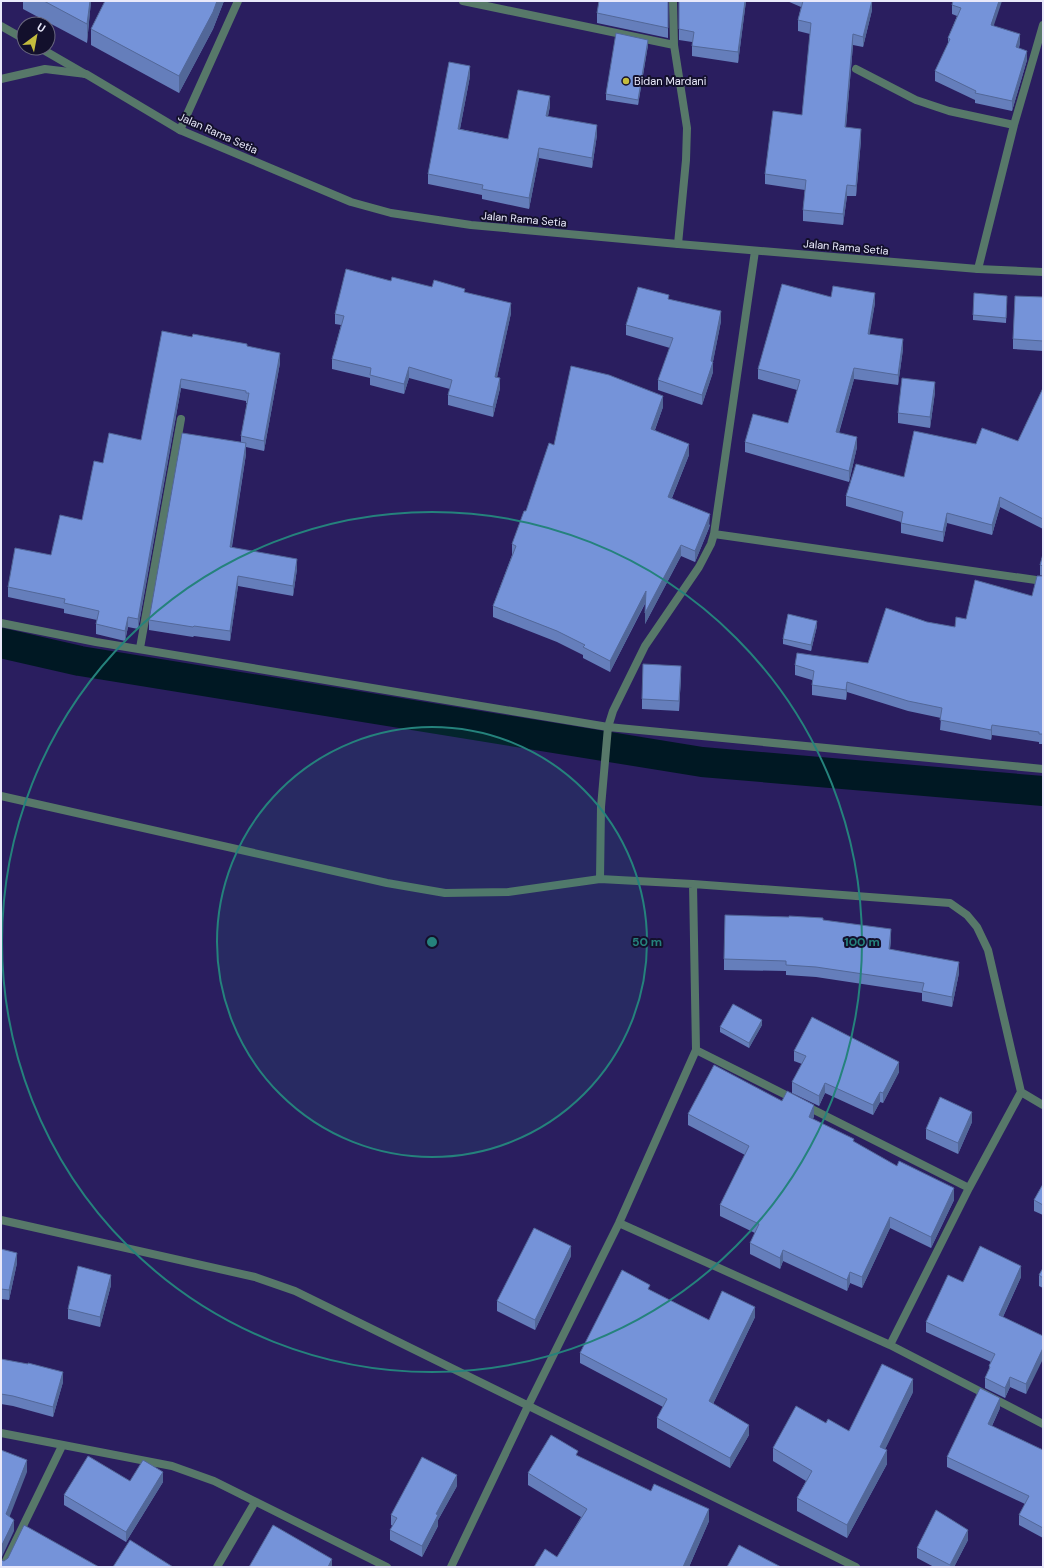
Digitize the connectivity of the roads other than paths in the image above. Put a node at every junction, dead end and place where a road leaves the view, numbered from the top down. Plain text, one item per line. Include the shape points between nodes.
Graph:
1 (238, 1) edge
2 (463, 1) edge
3 (673, 1) edge
4 (1043, 25) edge
5 (1, 26) edge
6 (16, 34) edge
7 (674, 45) junction
8 (54, 56) edge
9 (856, 69) dead end
10 (86, 74) junction
11 (1, 79) edge
12 (1014, 125) junction
13 (180, 130) junction
14 (678, 244) junction
15 (755, 251) junction
16 (978, 269) junction
17 (1043, 272) edge
18 (181, 419) dead end
19 (714, 534) junction
20 (1043, 581) edge
21 (1, 623) edge
22 (140, 648) junction
23 (608, 727) junction
24 (1043, 769) edge
25 (1, 796) edge
26 (600, 879) junction
27 (693, 884) junction
28 (696, 1050) junction
29 (1021, 1092) junction
30 (1043, 1105) edge
31 (969, 1188) junction
32 (1, 1220) edge
33 (619, 1223) junction
34 (890, 1345) junction
35 (528, 1406) junction
36 (1043, 1424) edge
37 (1, 1433) edge
38 (62, 1446) junction
39 (255, 1502) junction
40 (3, 1567) edge
41 (217, 1567) edge
42 (387, 1567) edge
43 (451, 1567) edge
44 (856, 1567) edge

1 - 13 street
2 - 7 street
3 - 7 street
4 - 12 street
5 - 6 street
7 - 14 street via 686,128 686,160
8 - 10 street, Jalan Rama Setia
9 - 12 street via 916,100 949,111
10 - 11 street via 45,69
10 - 13 street, Jalan Rama Setia
12 - 16 street
13 - 14 street, Jalan Rama Setia via 351,202 391,213 471,225
14 - 15 street, Jalan Rama Setia
15 - 16 street, Jalan Rama Setia
15 - 19 street
16 - 17 street, Jalan Rama Setia
18 - 22 street
19 - 20 street
19 - 23 street via 700,567 645,646 613,711
21 - 22 street
22 - 23 street
23 - 24 street
23 - 26 street via 601,807
25 - 26 street via 387,883 445,893 508,892
26 - 27 street
27 - 28 street
27 - 29 street via 950,903 977,927 988,950
28 - 31 street
28 - 33 street
29 - 30 street
29 - 31 street
31 - 34 street
32 - 35 street via 255,1277 295,1291
33 - 34 street
33 - 35 street
34 - 36 street
35 - 43 street
35 - 44 street
37 - 38 street
38 - 39 street via 172,1466 214,1481
38 - 40 street
39 - 41 street
39 - 42 street

